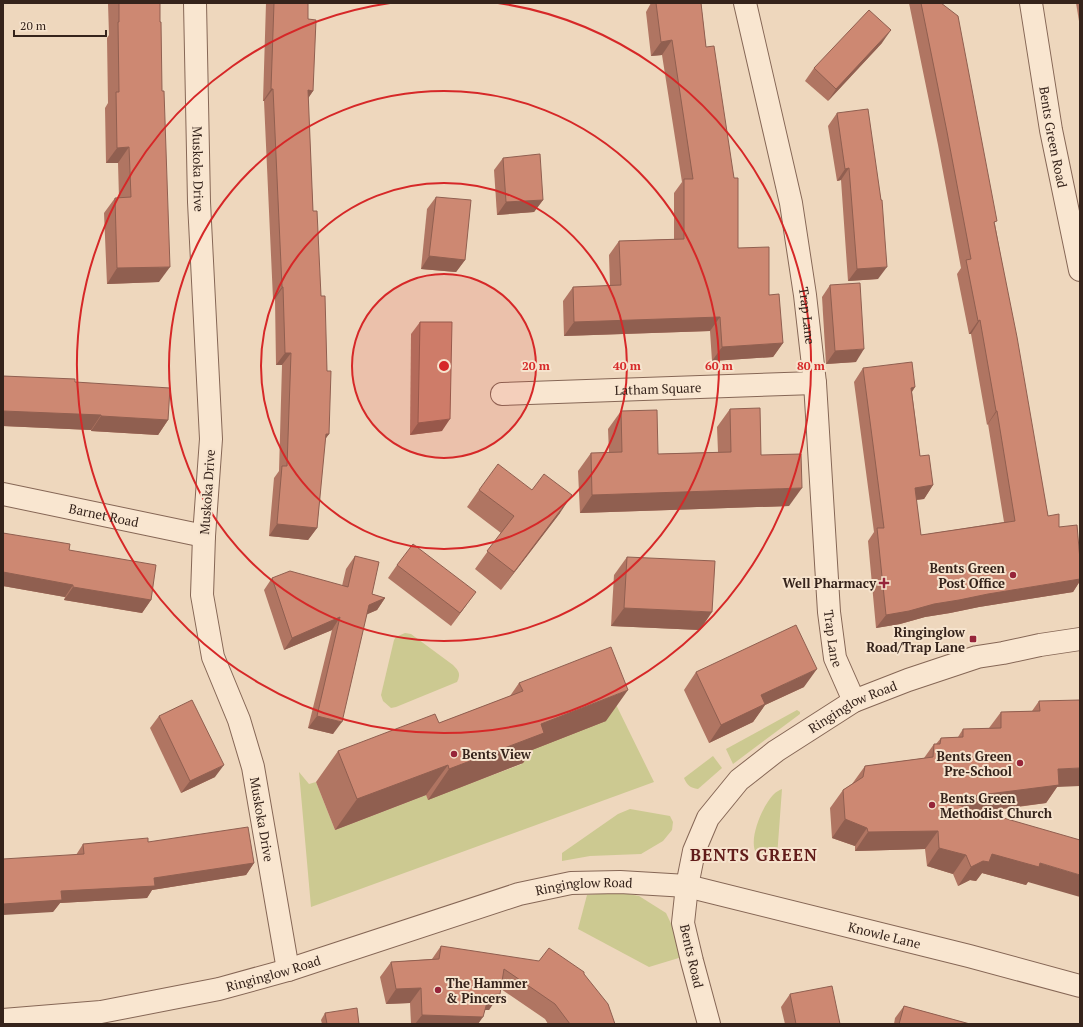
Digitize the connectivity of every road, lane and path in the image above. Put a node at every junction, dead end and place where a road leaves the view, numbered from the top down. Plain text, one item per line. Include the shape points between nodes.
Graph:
1 (195, 3) edge
2 (745, 3) edge
3 (1030, 3) edge
4 (1080, 270) edge
5 (815, 383) junction
6 (502, 394) dead end
7 (3, 494) edge
8 (204, 536) junction
9 (1080, 639) edge
10 (854, 701) junction
11 (687, 886) junction
12 (288, 970) junction
13 (1080, 986) edge
14 (103, 1018) edge
15 (3, 1020) edge
16 (709, 1024) edge

1 - 8 street, Muskoka Drive via 199,202 211,439
2 - 5 street, Trap Lane via 791,203
3 - 4 street, Bents Green Road via 1051,130
5 - 6 street, Latham Square
5 - 10 street, Trap Lane via 828,612 835,658
7 - 8 street, Barnet Road
8 - 12 street, Muskoka Drive via 202,595 213,657 239,720 253,767
9 - 10 street, Ringinglow Road via 977,658 908,680
10 - 11 street, Ringinglow Road via 776,751 739,780 708,818 694,851
11 - 12 street, Ringinglow Road via 620,882 570,883 513,895
11 - 13 street, Knowle Lane
11 - 16 street, Bents Road via 683,923
12 - 14 street, Ringinglow Road
14 - 15 street, Ringinglow Road

